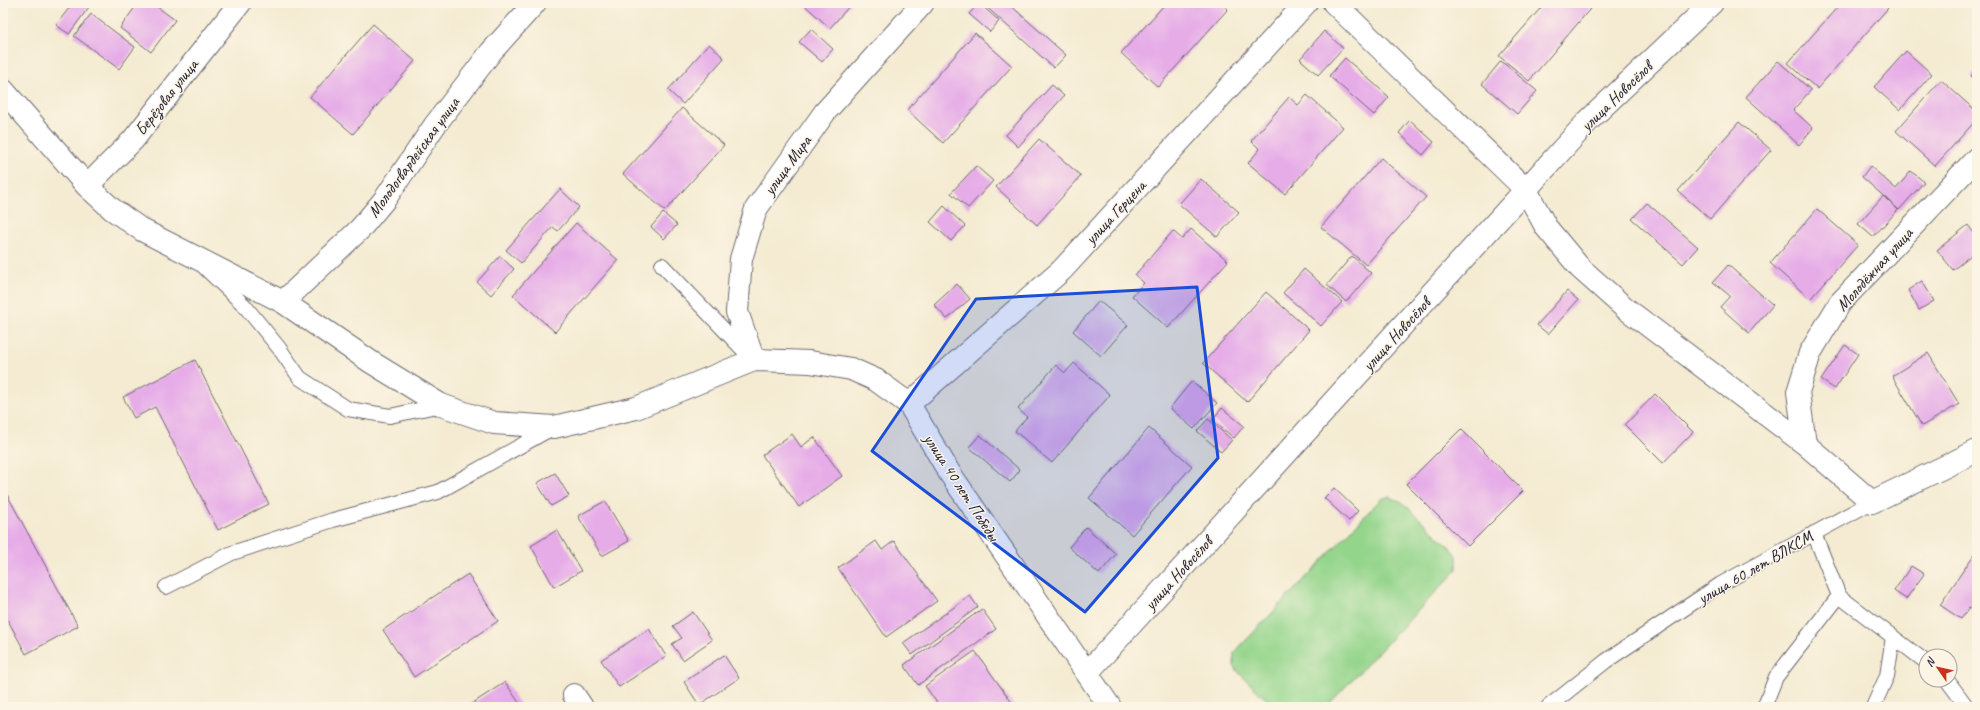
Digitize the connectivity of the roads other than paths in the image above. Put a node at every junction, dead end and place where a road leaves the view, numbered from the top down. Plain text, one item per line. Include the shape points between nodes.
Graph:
1 (240, 3) edge
2 (535, 3) edge
3 (923, 3) edge
4 (1306, 3) edge
5 (1334, 3) edge
6 (1712, 3) edge
7 (3, 90) edge
8 (1977, 158) edge
9 (87, 186) junction
10 (1526, 190) junction
11 (190, 254) junction
12 (662, 266) dead end
13 (283, 302) junction
14 (754, 360) junction
15 (909, 404) junction
16 (441, 405) junction
17 (554, 427) junction
18 (1805, 444) junction
19 (1977, 451) edge
20 (1872, 502) junction
21 (1814, 534) junction
22 (166, 587) dead end
23 (1839, 596) junction
24 (1893, 637) junction
25 (1918, 656) edge
26 (1087, 673) junction
27 (1953, 688) edge
28 (1110, 707) edge
29 (1548, 707) edge
30 (1764, 707) edge
31 (1873, 707) edge
32 (1967, 707) edge

1 - 9 street, Берёзовая улица via 133,140
2 - 13 street, Молодогвардейская улица via 491,52 435,125 385,199 360,229
3 - 14 street, улица Мира via 825,112 756,209 741,260 737,312
4 - 15 street, улица Герцена via 1062,270
5 - 10 street
6 - 10 street, улица Новосёлов via 1588,121
7 - 9 street
8 - 18 street, Молодёжная улица via 1840,303 1810,353 1798,392
9 - 11 street via 112,209 142,230
10 - 18 street via 1546,227 1580,268 1625,308
10 - 26 street, улица Новосёлов
11 - 13 street
11 - 16 lane via 244,306 300,378 348,409 390,416
12 - 14 lane
13 - 16 street via 371,362
14 - 15 street, улица 40 лет Победы via 810,362 851,369 876,380
14 - 17 street via 636,408
15 - 26 street, улица 40 лет Победы via 949,472
16 - 17 street via 494,423
17 - 22 lane via 438,492 333,520 232,553
18 - 20 street
19 - 20 street, улица 60 лет ВЛКСМ
20 - 21 lane, улица 60 лет ВЛКСМ
21 - 23 lane
21 - 29 lane, улица 60 лет ВЛКСМ via 1721,584 1606,661
23 - 24 lane
23 - 30 lane via 1776,677
24 - 25 lane
24 - 31 lane via 1886,676
26 - 28 street, улица 40 лет Победы
27 - 32 lane

